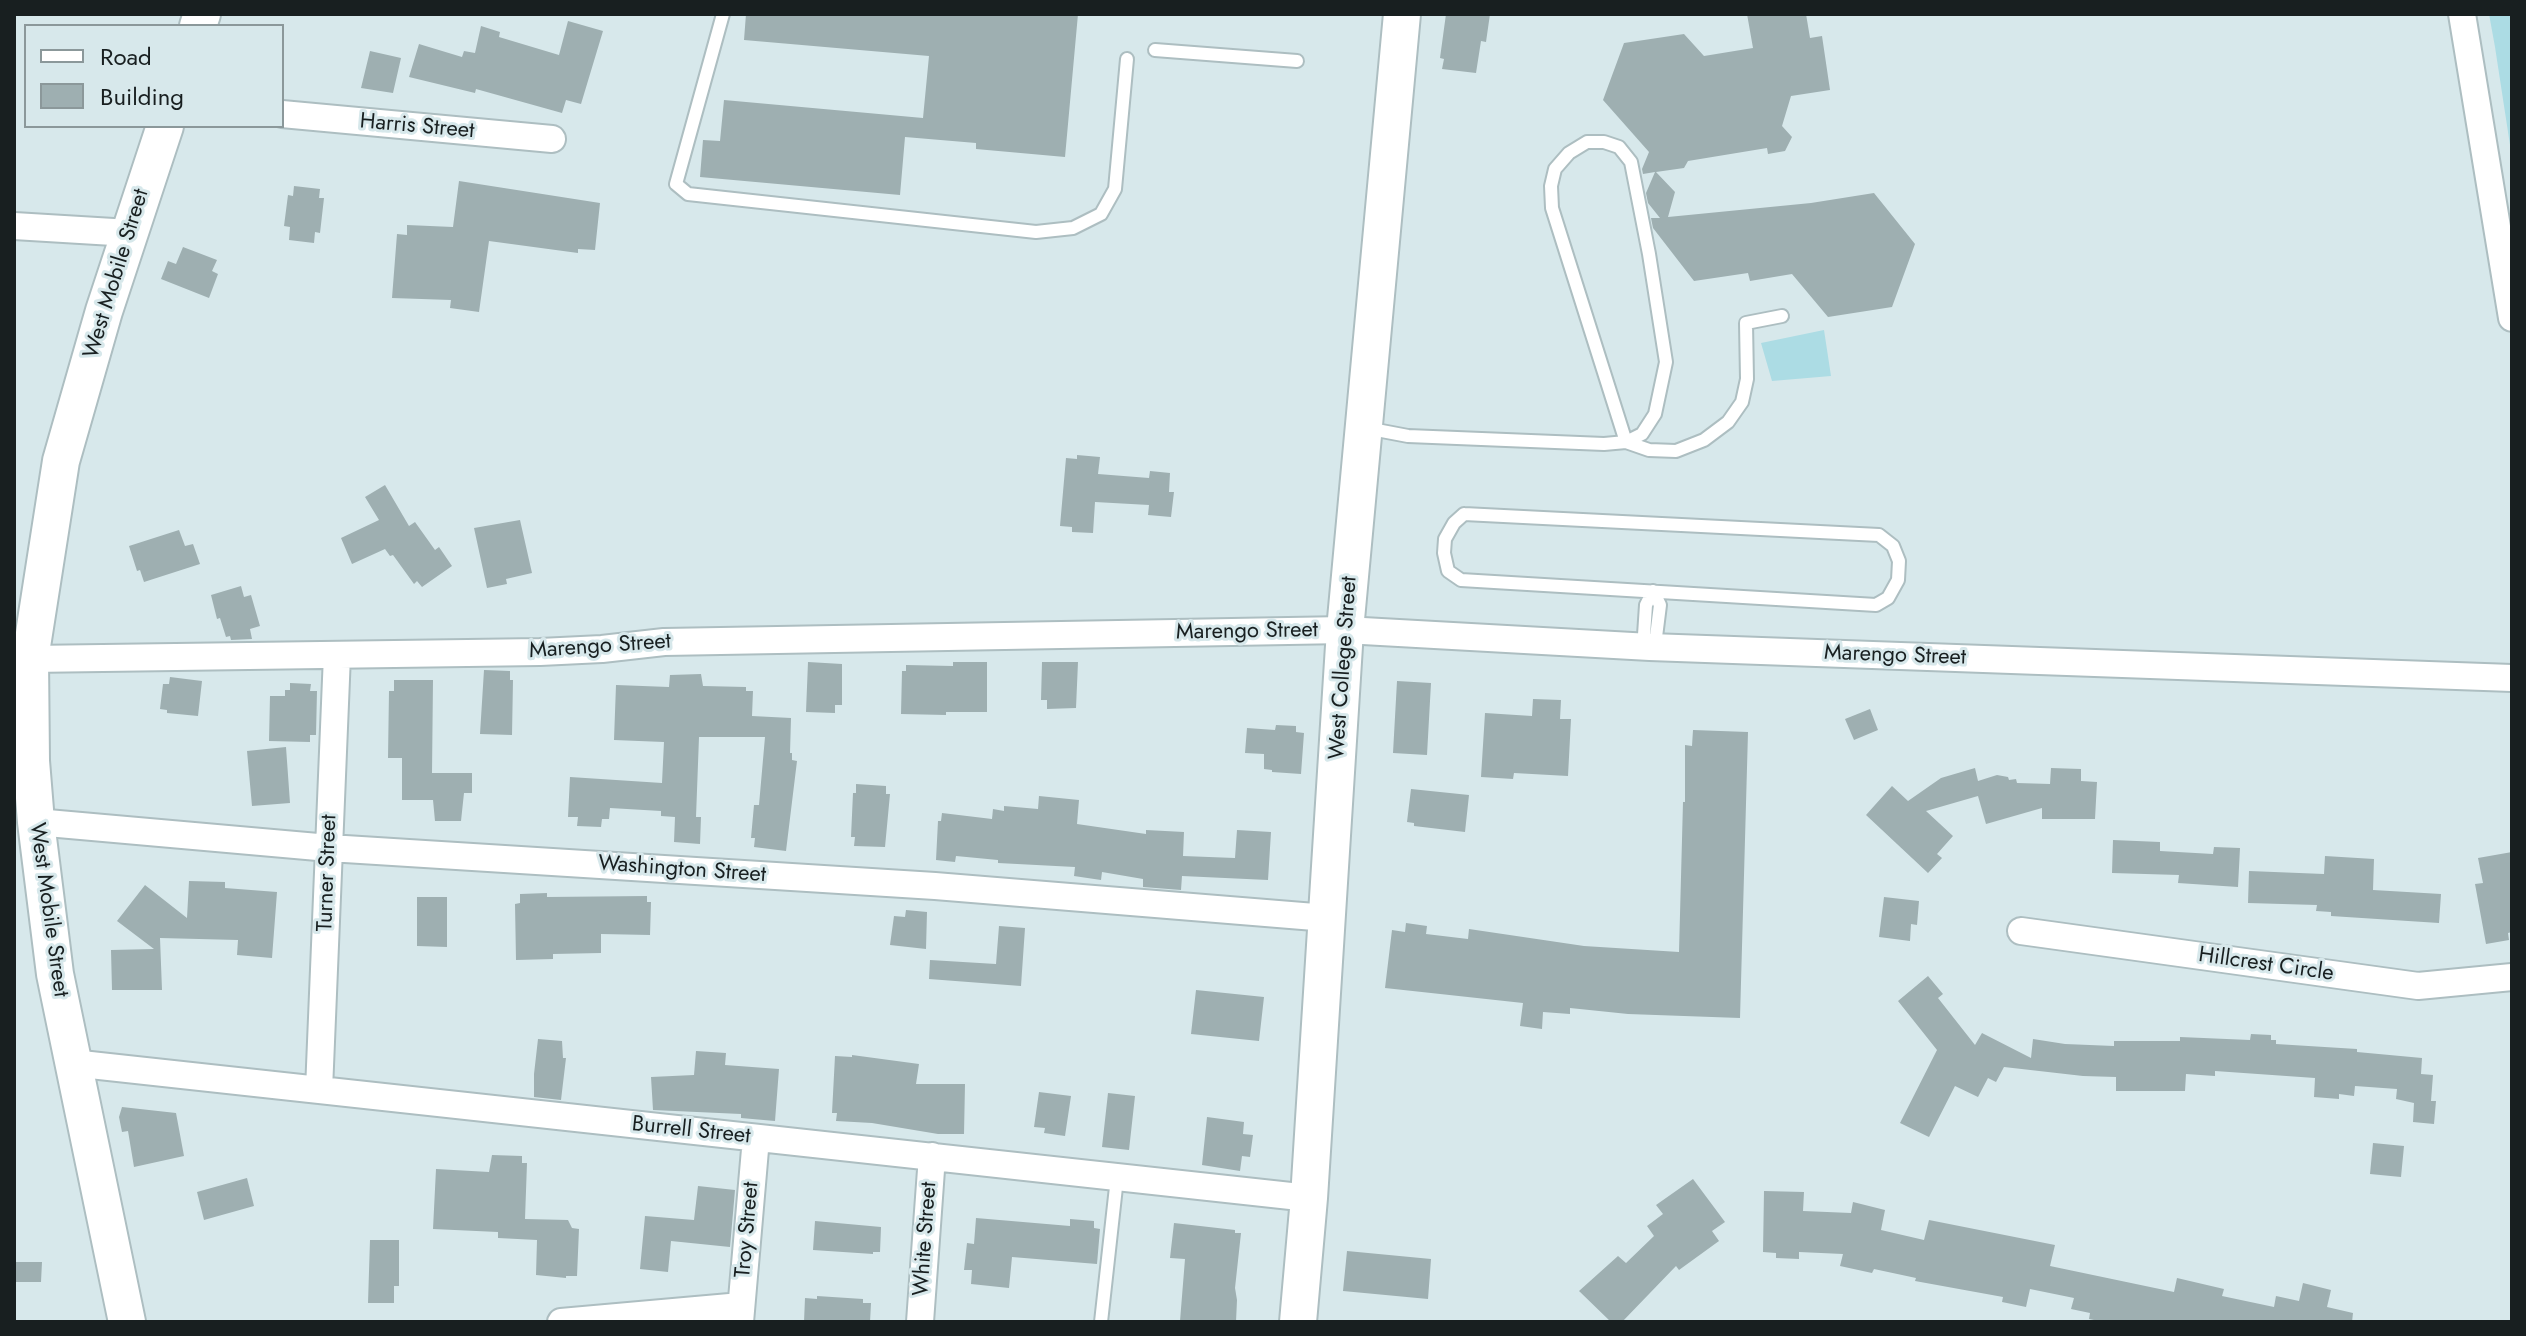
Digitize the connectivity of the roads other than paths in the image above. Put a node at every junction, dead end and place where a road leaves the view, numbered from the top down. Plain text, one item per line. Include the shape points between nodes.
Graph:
1 (723, 14) edge
2 (1402, 14) edge
3 (2462, 14) edge
4 (1155, 50) dead end
5 (1127, 59) dead end
6 (1297, 61) dead end
7 (284, 114) edge
8 (164, 128) edge
9 (552, 139) dead end
10 (14, 226) edge
11 (130, 233) junction
12 (2512, 312) edge
13 (1782, 316) dead end
14 (1363, 428) junction
15 (1626, 442) junction
16 (1653, 591) junction
17 (1345, 630) junction
18 (1650, 647) junction
19 (337, 655) junction
20 (30, 659) junction
21 (2512, 678) edge
22 (22, 761) edge
23 (36, 822) junction
24 (329, 848) junction
25 (1327, 918) junction
26 (2021, 931) dead end
27 (2512, 977) edge
28 (72, 1063) junction
29 (319, 1090) junction
30 (756, 1138) junction
31 (932, 1156) junction
32 (1117, 1178) junction
33 (1309, 1198) junction
34 (740, 1314) edge
35 (127, 1322) edge
36 (561, 1322) edge
37 (920, 1322) edge
38 (1101, 1322) edge
39 (1298, 1322) edge

1 - 5 lane via 676,184 688,194 1036,232 1073,228 1101,214 1115,189
2 - 14 street, West College Street
3 - 12 street
4 - 6 lane
7 - 9 street, Harris Street
8 - 11 street, West Mobile Street
10 - 11 street
11 - 20 street, West Mobile Street via 61,461
13 - 15 lane via 1746,323 1747,379 1742,402 1728,422 1704,440 1676,451
14 - 15 lane via 1408,436
14 - 17 street, West College Street
15 - 15 lane via 1642,434 1655,414 1666,362 1631,162 1619,147 1587,142 1555,169 1552,208
16 - 16 lane via 1876,605 1888,598 1898,580 1899,561 1893,546 1879,535 1464,514 1445,539 1448,571 1461,580
16 - 18 lane via 1646,605 1644,635
17 - 18 street, Marengo Street
17 - 19 street, Marengo Street via 711,641 556,651
17 - 25 street, West College Street
18 - 21 street, Marengo Street
19 - 20 street, Marengo Street
19 - 24 street, Turner Street
20 - 22 street, West Mobile Street
22 - 23 street, West Mobile Street
23 - 24 street, Washington Street
23 - 28 street, West Mobile Street
24 - 25 street, Washington Street via 935,886
24 - 29 street, Turner Street
25 - 33 street, West College Street
26 - 27 street, Hillcrest Circle via 2418,986
28 - 29 street, Burrell Street
28 - 35 street, West Mobile Street
29 - 30 street, Burrell Street
30 - 31 street, Burrell Street
30 - 34 street, Troy Street
31 - 32 street, Burrell Street
31 - 37 street, White Street
32 - 33 street, Burrell Street
32 - 38 lane
33 - 39 street, West College Street
34 - 36 street

